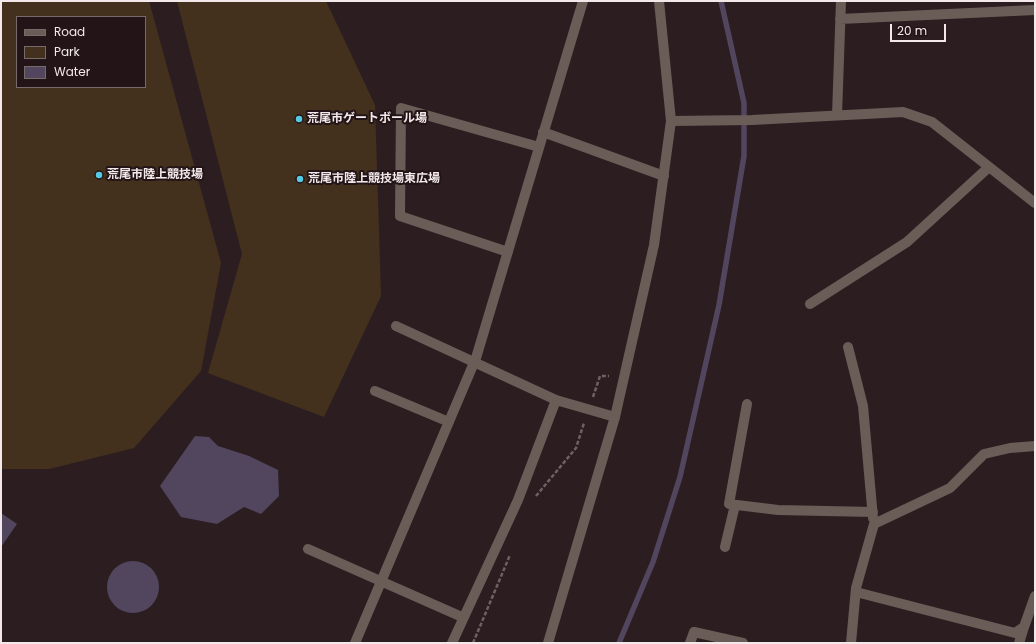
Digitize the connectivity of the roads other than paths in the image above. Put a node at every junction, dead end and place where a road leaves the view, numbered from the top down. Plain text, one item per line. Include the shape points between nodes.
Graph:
1 (583, 1) edge
2 (658, 1) edge
3 (841, 1) edge
4 (1035, 10) edge
5 (840, 19) junction
6 (837, 115) junction
7 (672, 121) junction
8 (543, 132) junction
9 (539, 147) junction
10 (989, 166) junction
11 (664, 176) junction
12 (1035, 203) edge
13 (508, 252) junction
14 (810, 304) dead end
15 (396, 326) dead end
16 (848, 347) dead end
17 (474, 362) junction
18 (375, 391) dead end
19 (556, 400) junction
20 (747, 404) dead end
21 (615, 417) junction
22 (449, 422) junction
23 (1035, 446) edge
24 (735, 505) junction
25 (873, 512) junction
26 (874, 524) junction
27 (725, 547) dead end
28 (308, 549) dead end
29 (382, 582) junction
30 (856, 592) junction
31 (1035, 596) edge
32 (462, 617) junction
33 (1024, 627) junction
34 (355, 643) edge
35 (452, 643) edge
36 (548, 643) edge
37 (690, 643) edge
38 (742, 643) edge
39 (850, 643) edge
40 (1019, 643) edge

1 - 8 street
2 - 7 street
3 - 5 street
4 - 5 street
5 - 6 street
6 - 7 street
6 - 10 street via 903,112 932,122
7 - 11 street
8 - 9 street
8 - 11 street
9 - 13 street
9 - 13 street via 401,108 400,216
10 - 12 street
10 - 14 street via 907,242
11 - 21 street via 654,245
13 - 17 street
15 - 17 street
16 - 25 street via 863,406
17 - 19 street
17 - 22 street
18 - 22 street
19 - 21 street
19 - 32 street via 518,500
20 - 24 street via 729,504
21 - 36 street
22 - 29 street
23 - 26 street via 984,454 950,488
24 - 25 street via 778,510
24 - 27 street
25 - 26 street
26 - 30 street
28 - 29 street
29 - 32 street
29 - 34 street
30 - 33 street via 1015,633
30 - 39 street
31 - 33 street
32 - 35 street
33 - 40 street
37 - 38 street via 694,632

